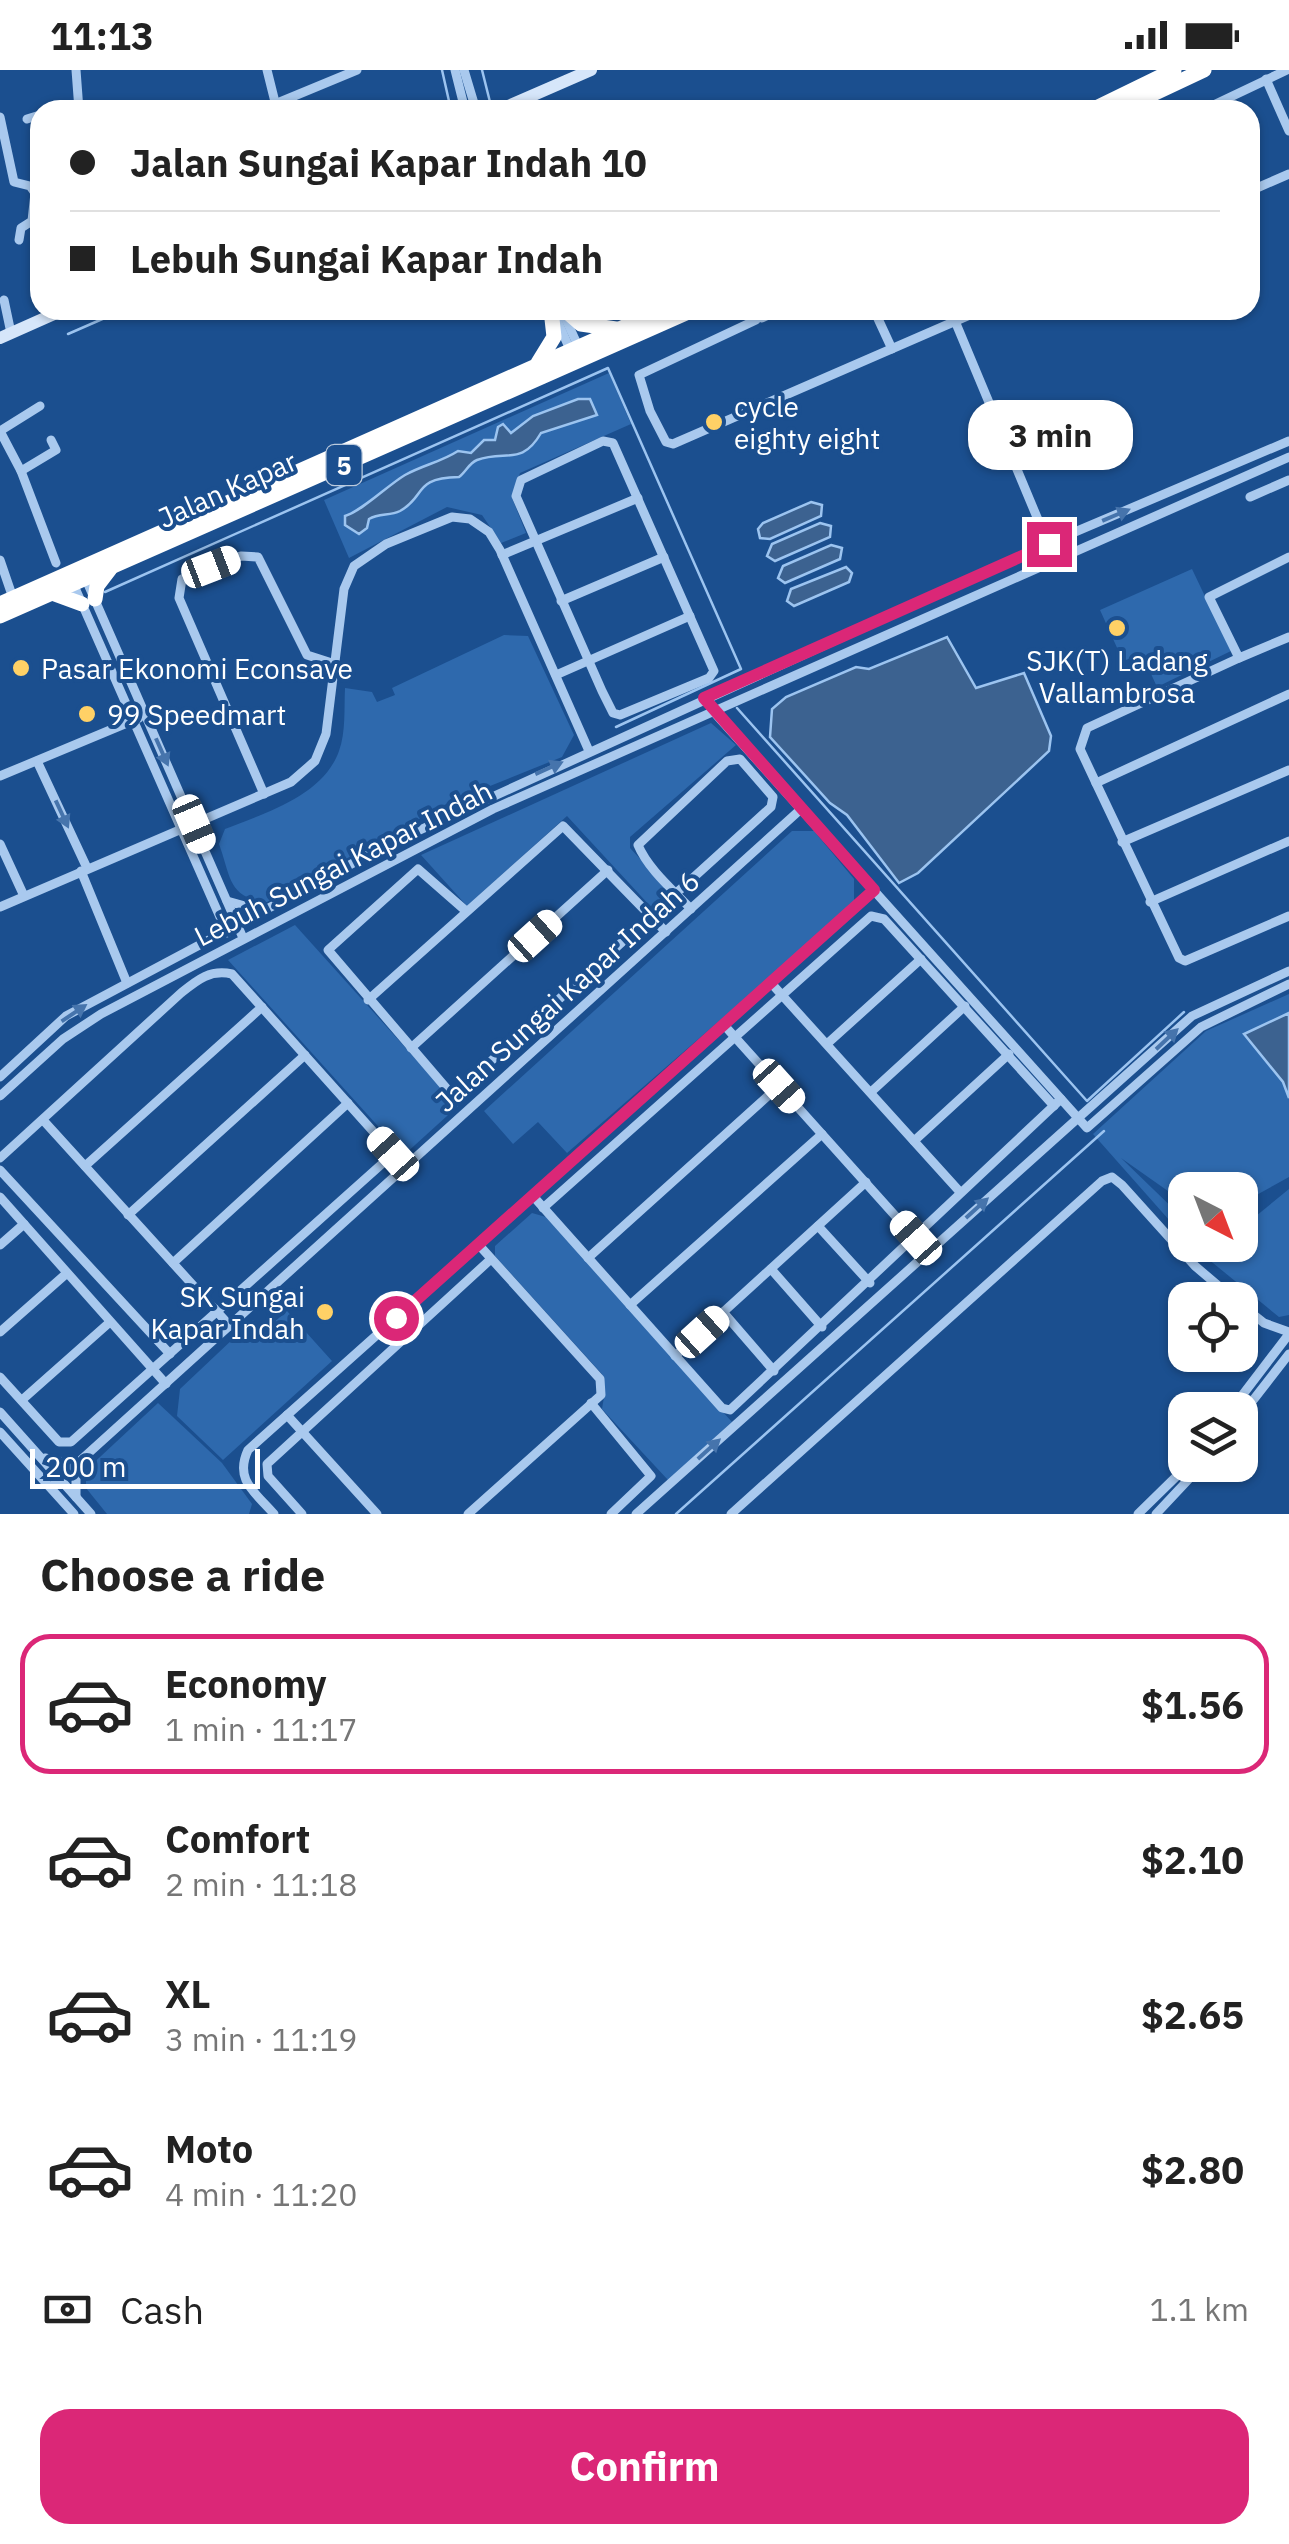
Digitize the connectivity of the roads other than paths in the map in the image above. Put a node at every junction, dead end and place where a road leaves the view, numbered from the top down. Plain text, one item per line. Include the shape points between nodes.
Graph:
1 (76, 70) edge
2 (267, 70) edge
3 (357, 70) edge
4 (454, 70) edge
5 (464, 70) edge
6 (591, 70) edge
7 (1174, 70) edge
8 (1204, 70) edge
9 (1287, 70) edge
10 (1266, 79) junction
11 (550, 89) junction
12 (78, 100) edge
13 (274, 100) edge
14 (291, 100) edge
15 (463, 100) edge
16 (473, 100) edge
17 (524, 100) edge
18 (531, 100) edge
19 (1133, 100) edge
20 (1224, 100) edge
21 (30, 118) edge
22 (26, 119) dead end
23 (2, 120) edge
24 (1289, 131) edge
25 (1289, 174) edge
26 (30, 186) edge
27 (1260, 187) edge
28 (30, 222) edge
29 (20, 240) dead end
30 (4, 300) dead end
31 (40, 320) edge
32 (552, 320) edge
33 (557, 320) edge
34 (566, 320) edge
35 (576, 320) edge
36 (641, 320) edge
37 (668, 320) edge
38 (757, 320) edge
39 (879, 320) edge
40 (955, 321) joint
41 (620, 330) junction
42 (6, 335) edge
43 (892, 349) junction
44 (577, 356) junction
45 (528, 372) junction
46 (40, 406) dead end
47 (0, 431) edge
48 (52, 440) dead end
49 (1289, 442) edge
50 (1289, 457) edge
51 (21, 471) junction
52 (1289, 480) edge
53 (1250, 496) dead end
54 (638, 498) junction
55 (534, 542) junction
56 (1049, 544) junction
57 (502, 556) junction
58 (664, 557) junction
59 (1289, 557) edge
60 (1054, 558) junction
61 (0, 560) edge
62 (112, 566) junction
63 (73, 573) junction
64 (995, 584) junction
65 (951, 588) junction
66 (52, 593) junction
67 (561, 600) junction
68 (6, 601) edge
69 (88, 602) junction
70 (0, 616) edge
71 (690, 616) junction
72 (1289, 637) edge
73 (1240, 658) junction
74 (588, 661) junction
75 (335, 664) junction
76 (556, 676) junction
77 (1289, 694) edge
78 (704, 698) junction
79 (712, 710) junction
80 (146, 715) junction
81 (133, 720) junction
82 (589, 750) junction
83 (37, 760) junction
84 (1289, 770) edge
85 (0, 776) edge
86 (1096, 783) junction
87 (264, 794) junction
88 (801, 809) junction
89 (194, 824) junction
90 (181, 829) junction
91 (1289, 841) edge
92 (1122, 842) junction
93 (0, 844) edge
94 (84, 870) junction
95 (608, 870) junction
96 (874, 890) junction
97 (677, 893) junction
98 (24, 896) junction
99 (227, 901) junction
100 (1150, 902) junction
101 (0, 907) edge
102 (216, 908) junction
103 (691, 909) junction
104 (262, 911) junction
105 (466, 911) junction
106 (652, 916) junction
107 (1289, 916) edge
108 (237, 924) junction
109 (226, 930) junction
110 (666, 932) junction
111 (243, 938) junction
112 (206, 941) junction
113 (232, 944) junction
114 (921, 959) junction
115 (1289, 971) edge
116 (127, 983) junction
117 (771, 983) junction
118 (1289, 984) edge
119 (783, 995) junction
120 (368, 1000) junction
121 (965, 1006) junction
122 (262, 1008) junction
123 (724, 1024) junction
124 (735, 1037) junction
125 (828, 1044) junction
126 (411, 1048) junction
127 (1009, 1054) junction
128 (305, 1056) junction
129 (0, 1076) edge
130 (779, 1086) junction
131 (871, 1092) junction
132 (0, 1096) edge
133 (453, 1096) junction
134 (348, 1103) junction
135 (1058, 1103) junction
136 (467, 1111) junction
137 (1081, 1114) junction
138 (43, 1120) junction
139 (822, 1134) junction
140 (914, 1140) junction
141 (393, 1154) junction
142 (0, 1158) edge
143 (84, 1166) junction
144 (405, 1167) junction
145 (0, 1170) edge
146 (866, 1182) junction
147 (960, 1192) junction
148 (532, 1196) junction
149 (0, 1197) edge
150 (543, 1208) junction
151 (128, 1214) junction
152 (24, 1224) junction
153 (818, 1226) junction
154 (916, 1238) junction
155 (0, 1244) edge
156 (478, 1244) junction
157 (491, 1258) junction
158 (588, 1258) junction
159 (173, 1264) junction
160 (770, 1269) junction
161 (66, 1273) junction
162 (1214, 1282) edge
163 (870, 1283) junction
164 (630, 1306) junction
165 (723, 1312) junction
166 (218, 1313) junction
167 (1258, 1319) edge
168 (110, 1322) junction
169 (1264, 1324) junction
170 (230, 1326) junction
171 (822, 1327) junction
172 (0, 1332) edge
173 (1279, 1343) edge
174 (170, 1354) junction
175 (675, 1356) junction
176 (1288, 1356) edge
177 (153, 1369) junction
178 (774, 1371) junction
179 (0, 1376) edge
180 (166, 1384) junction
181 (1243, 1392) edge
182 (1258, 1394) edge
183 (22, 1400) junction
184 (592, 1404) junction
185 (0, 1412) edge
186 (287, 1415) junction
187 (0, 1432) edge
188 (302, 1432) junction
189 (40, 1456) junction
190 (76, 1466) junction
191 (60, 1479) junction
192 (1171, 1482) edge
193 (1186, 1482) edge
194 (51, 1487) junction
195 (76, 1497) junction
196 (74, 1514) edge
197 (91, 1514) edge
198 (274, 1514) edge
199 (302, 1514) edge
200 (377, 1514) edge
201 (468, 1514) edge
202 (611, 1514) edge
203 (636, 1514) edge
204 (731, 1514) edge
205 (1138, 1514) edge
206 (1156, 1514) edge

1 - 12 street
2 - 13 street
3 - 14 street
4 - 15 street
5 - 16 street
6 - 11 street
7 - 19 highway
8 - 19 highway
9 - 10 street
10 - 20 street
10 - 24 street
11 - 17 street
11 - 18 street
21 - 22 street
23 - 26 street via 14,182
25 - 27 street
28 - 29 street
30 - 42 street
31 - 42 street
32 - 45 highway via 552,347
33 - 44 street
34 - 44 street
35 - 41 highway
36 - 41 highway, Jalan Kapar / 5
37 - 44 highway, Jalan Kapar / 5
38 - 43 street via 639,375 666,442
39 - 43 street
40 - 43 street
40 - 56 street
41 - 44 highway, Jalan Kapar / 5
44 - 45 highway, Jalan Kapar / 5
44 - 62 highway, Jalan Kapar / 5
45 - 63 highway, Jalan Kapar / 5
46 - 47 street
47 - 51 street
48 - 51 street via 56,450
56 -> 49 street
50 - 60 street
51 - 63 street
52 - 53 street
54 - 55 street
54 - 55 street via 613,443 603,441 521,480 516,496
54 - 58 street
55 - 57 street
55 - 67 street
56 - 60 street
56 - 65 street
57 - 75 street via 489,532 452,517 386,544 354,566 344,589
57 - 76 street
58 - 67 street
58 - 71 street
59 - 73 street via 1210,594
60 - 64 street
61 - 68 street
62 - 63 highway, Jalan Kapar / 5
62 - 69 highway
63 - 66 highway, Jalan Kapar / 5
63 - 68 highway, Jalan Kapar / 5
63 - 69 street
64 - 65 street via 988,578
64 - 79 street, Lebuh Sungai Kapar Indah
65 - 78 street, Lebuh Sungai Kapar Indah
66 - 69 highway
66 - 70 highway, Jalan Kapar / 5
67 - 74 street
69 - 80 street
69 - 81 street
71 - 74 street
71 - 74 street via 714,671 709,678 616,715
72 - 73 street
73 - 86 street via 1090,724 1080,749
74 - 76 street
75 - 87 street via 326,734 315,761 292,782
75 - 87 street via 307,654 258,557 241,556 182,579 179,598
76 - 82 street
77 - 86 street
78 - 79 street
78 - 82 street, Lebuh Sungai Kapar Indah
79 - 88 street
79 - 111 street, Lebuh Sungai Kapar Indah via 492,810
80 - 81 street
80 -> 89 street
81 - 83 street
81 - 90 street
104 -> 82 street, Lebuh Sungai Kapar Indah
83 - 85 street
83 -> 94 street
84 - 92 street
86 - 92 street
87 - 89 street
88 - 96 street
88 - 103 street, Jalan Sungai Kapar Indah 6
89 - 90 street
89 - 99 street
90 - 94 street
90 - 102 street
91 - 100 street
92 - 100 street
93 - 98 street
94 - 98 street
94 - 116 street
95 - 105 street via 563,826
95 - 106 street
95 - 126 street
96 - 117 street
96 - 135 street
97 - 97 street, Jalan Sungai Kapar Indah 6 via 776,802 740,759 640,840 638,848
97 - 103 street
97 - 106 street, Jalan Sungai Kapar Indah 6
98 - 101 street
99 - 104 street
99 - 108 street
100 - 107 street via 1174,954 1185,961
102 - 109 street
102 - 112 street
103 - 110 street, Jalan Sungai Kapar Indah 6
104 - 108 street, Lebuh Sungai Kapar Indah
105 - 120 street
105 - 120 street, Jalan Sungai Kapar Indah 6 via 418,868 331,944 329,955
106 - 110 street
106 - 133 street, Jalan Sungai Kapar Indah 6
108 - 109 street, Lebuh Sungai Kapar Indah
108 - 111 street
109 - 112 street, Lebuh Sungai Kapar Indah
109 - 113 street
110 - 136 street, Jalan Sungai Kapar Indah 6
111 - 113 street, Lebuh Sungai Kapar Indah
112 - 116 street, Lebuh Sungai Kapar Indah
113 - 132 street, Lebuh Sungai Kapar Indah via 77,1028
114 - 119 street via 884,920 871,916
114 - 121 street
114 - 125 street
137 -> 115 street via 1192,1016
129 -> 116 street, Lebuh Sungai Kapar Indah via 66,1016
117 - 119 street
117 - 123 street
118 - 137 street via 1201,1027 1094,1121
119 - 124 street
119 - 125 street
120 - 126 street, Jalan Sungai Kapar Indah 6
121 - 127 street
121 - 131 street
122 - 128 street
122 - 138 street via 232,974 209,974
122 - 143 street
123 - 124 street
123 - 148 street
124 - 130 street
124 - 150 street
125 - 131 street
126 - 133 street, Jalan Sungai Kapar Indah 6
127 - 135 street
127 - 140 street
128 - 134 street
128 - 151 street
130 - 139 street
130 - 158 street
131 - 140 street
133 - 136 street
134 - 141 street
134 - 159 street
135 - 137 street
135 - 147 street
136 - 144 street, Jalan Sungai Kapar Indah 6
203 -> 137 street
138 - 142 street
138 - 143 street
139 - 146 street
139 - 164 street
140 - 147 street
141 - 144 street
141 - 166 street
143 - 151 street
144 - 170 street, Jalan Sungai Kapar Indah 6
145 - 174 street
146 - 153 street
146 - 154 street
147 - 154 street
148 - 150 street
148 - 156 street
149 - 152 street
150 - 158 street
151 - 159 street
152 - 155 street
152 - 161 street
153 - 160 street
153 - 163 street
154 - 163 street
156 - 157 street
156 - 186 street
157 - 184 street via 600,1378 601,1395
157 - 188 street
158 - 164 street
159 - 166 street
160 - 165 street
160 - 171 street
161 - 168 street
161 - 172 street
162 - 204 street via 1122,1185 1102,1181
163 - 171 street
164 - 175 street
165 - 175 street
165 - 178 street
166 - 170 street
166 - 174 street
167 - 169 street
168 - 177 street
168 - 183 street
169 - 173 street
169 - 173 street
170 - 180 street, Jalan Sungai Kapar Indah 6
171 - 178 street
173 - 181 street
174 - 177 street
175 - 178 street via 730,1410
176 - 182 street
177 - 180 street
177 - 183 street via 71,1442 59,1442
179 - 183 street
180 - 190 street, Jalan Sungai Kapar Indah 6
184 - 201 street
184 - 202 street via 652,1476
185 - 189 street
186 - 188 street
186 - 198 street via 240,1466 242,1480
187 - 194 street
188 - 199 street via 266,1470
188 - 200 street
189 - 190 street
189 - 191 street
190 - 191 street, Jalan Sungai Kapar Indah 6
190 - 195 street
191 - 194 street, Jalan Sungai Kapar Indah 6
191 - 195 street
192 - 205 street
193 - 206 street
194 - 196 street
195 - 197 street

